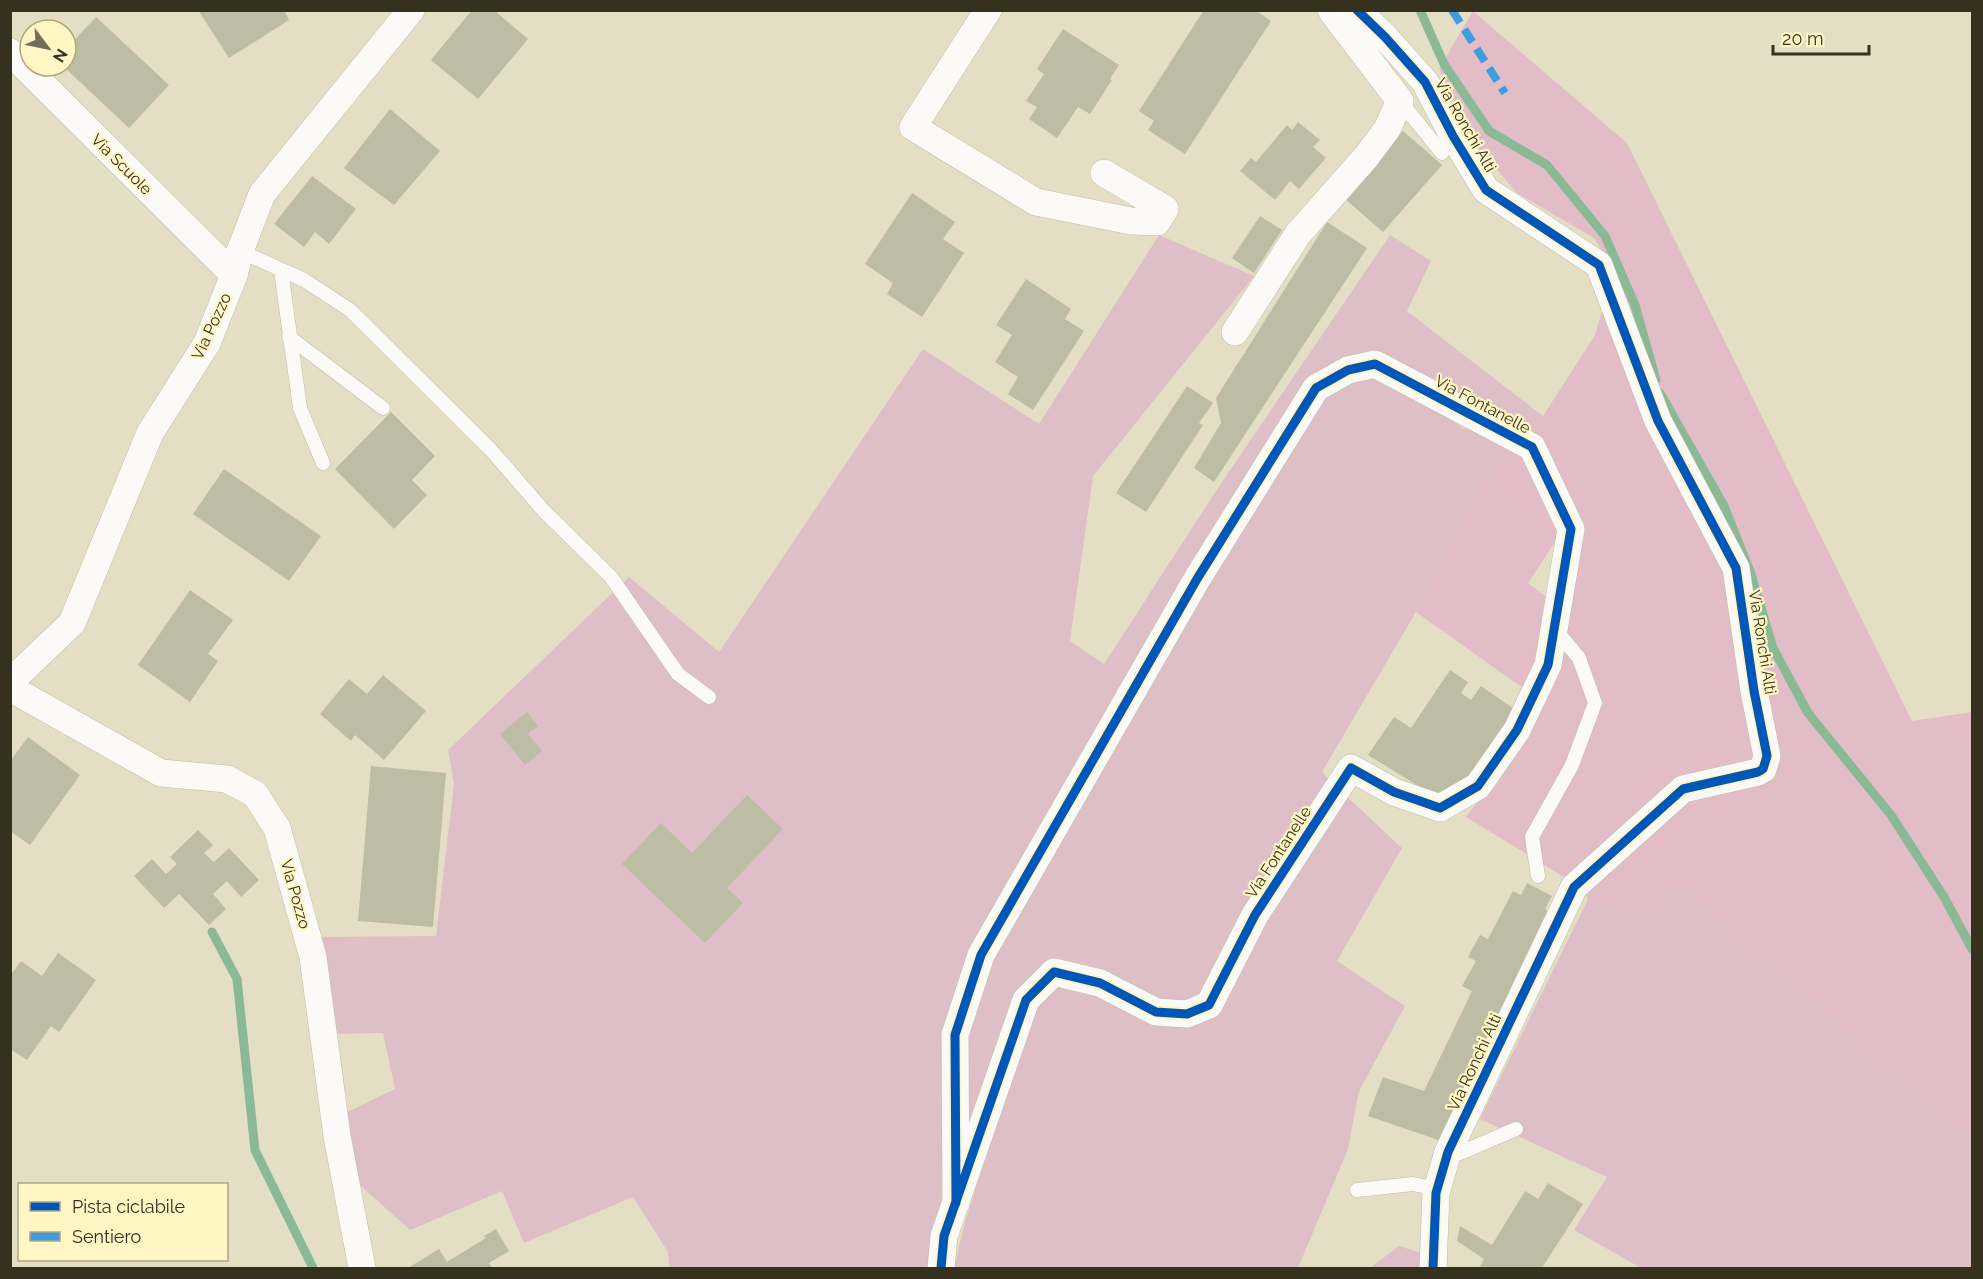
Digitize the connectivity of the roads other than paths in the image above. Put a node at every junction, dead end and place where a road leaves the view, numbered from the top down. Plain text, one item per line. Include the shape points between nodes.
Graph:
1 (411, 10) edge
2 (988, 10) edge
3 (1331, 10) edge
4 (1357, 10) edge
5 (10, 52) edge
6 (1400, 101) junction
7 (1442, 153) dead end
8 (1104, 173) dead end
9 (237, 263) junction
10 (281, 270) junction
11 (1235, 332) dead end
12 (289, 336) junction
13 (383, 408) dead end
14 (323, 463) dead end
15 (1554, 628) junction
16 (10, 682) edge
17 (10, 688) edge
18 (709, 697) dead end
19 (1538, 876) dead end
20 (1516, 1129) dead end
21 (1448, 1152) junction
22 (1437, 1189) junction
23 (1357, 1190) dead end
24 (956, 1203) junction
25 (362, 1269) edge
26 (941, 1269) edge
27 (1433, 1269) edge

1 - 9 street, Via Pozzo via 262,194
2 - 8 street via 913,127 1036,202 1131,221 1157,222 1165,209
3 - 6 street
4 - 21 street, Via Ronchi Alti via 1425,82 1486,190 1599,265 1658,421 1736,568 1767,756 1758,772 1683,789 1574,887
5 - 9 street, Via Scuole
6 - 7 lane
6 - 11 street via 1387,129 1298,234
9 - 10 lane
9 - 16 street, Via Pozzo via 207,343 150,433 72,623
10 - 12 lane
10 - 18 lane via 350,310 490,449 544,511 611,577 678,674
12 - 13 lane
12 - 14 lane via 300,408
15 - 19 lane via 1579,658 1595,703 1572,765 1532,837
15 - 24 street, Via Fontanelle via 1548,665 1517,730 1479,786 1440,808 1394,792 1351,768 1255,915 1209,1005 1187,1014 1156,1012 1100,982 1054,972 1026,1000
15 - 24 street, Via Fontanelle via 1570,529 1532,447 1375,364 1348,370 1316,388 1197,579 981,955 955,1035
17 - 25 street, Via Pozzo via 161,773 227,779 255,794 277,828 313,957 338,1136
20 - 21 lane via 1460,1154
21 - 22 street, Via Ronchi Alti
22 - 23 lane via 1413,1184
22 - 27 street, Via Ronchi Alti
24 - 26 street, Via Fontanelle via 944,1236

